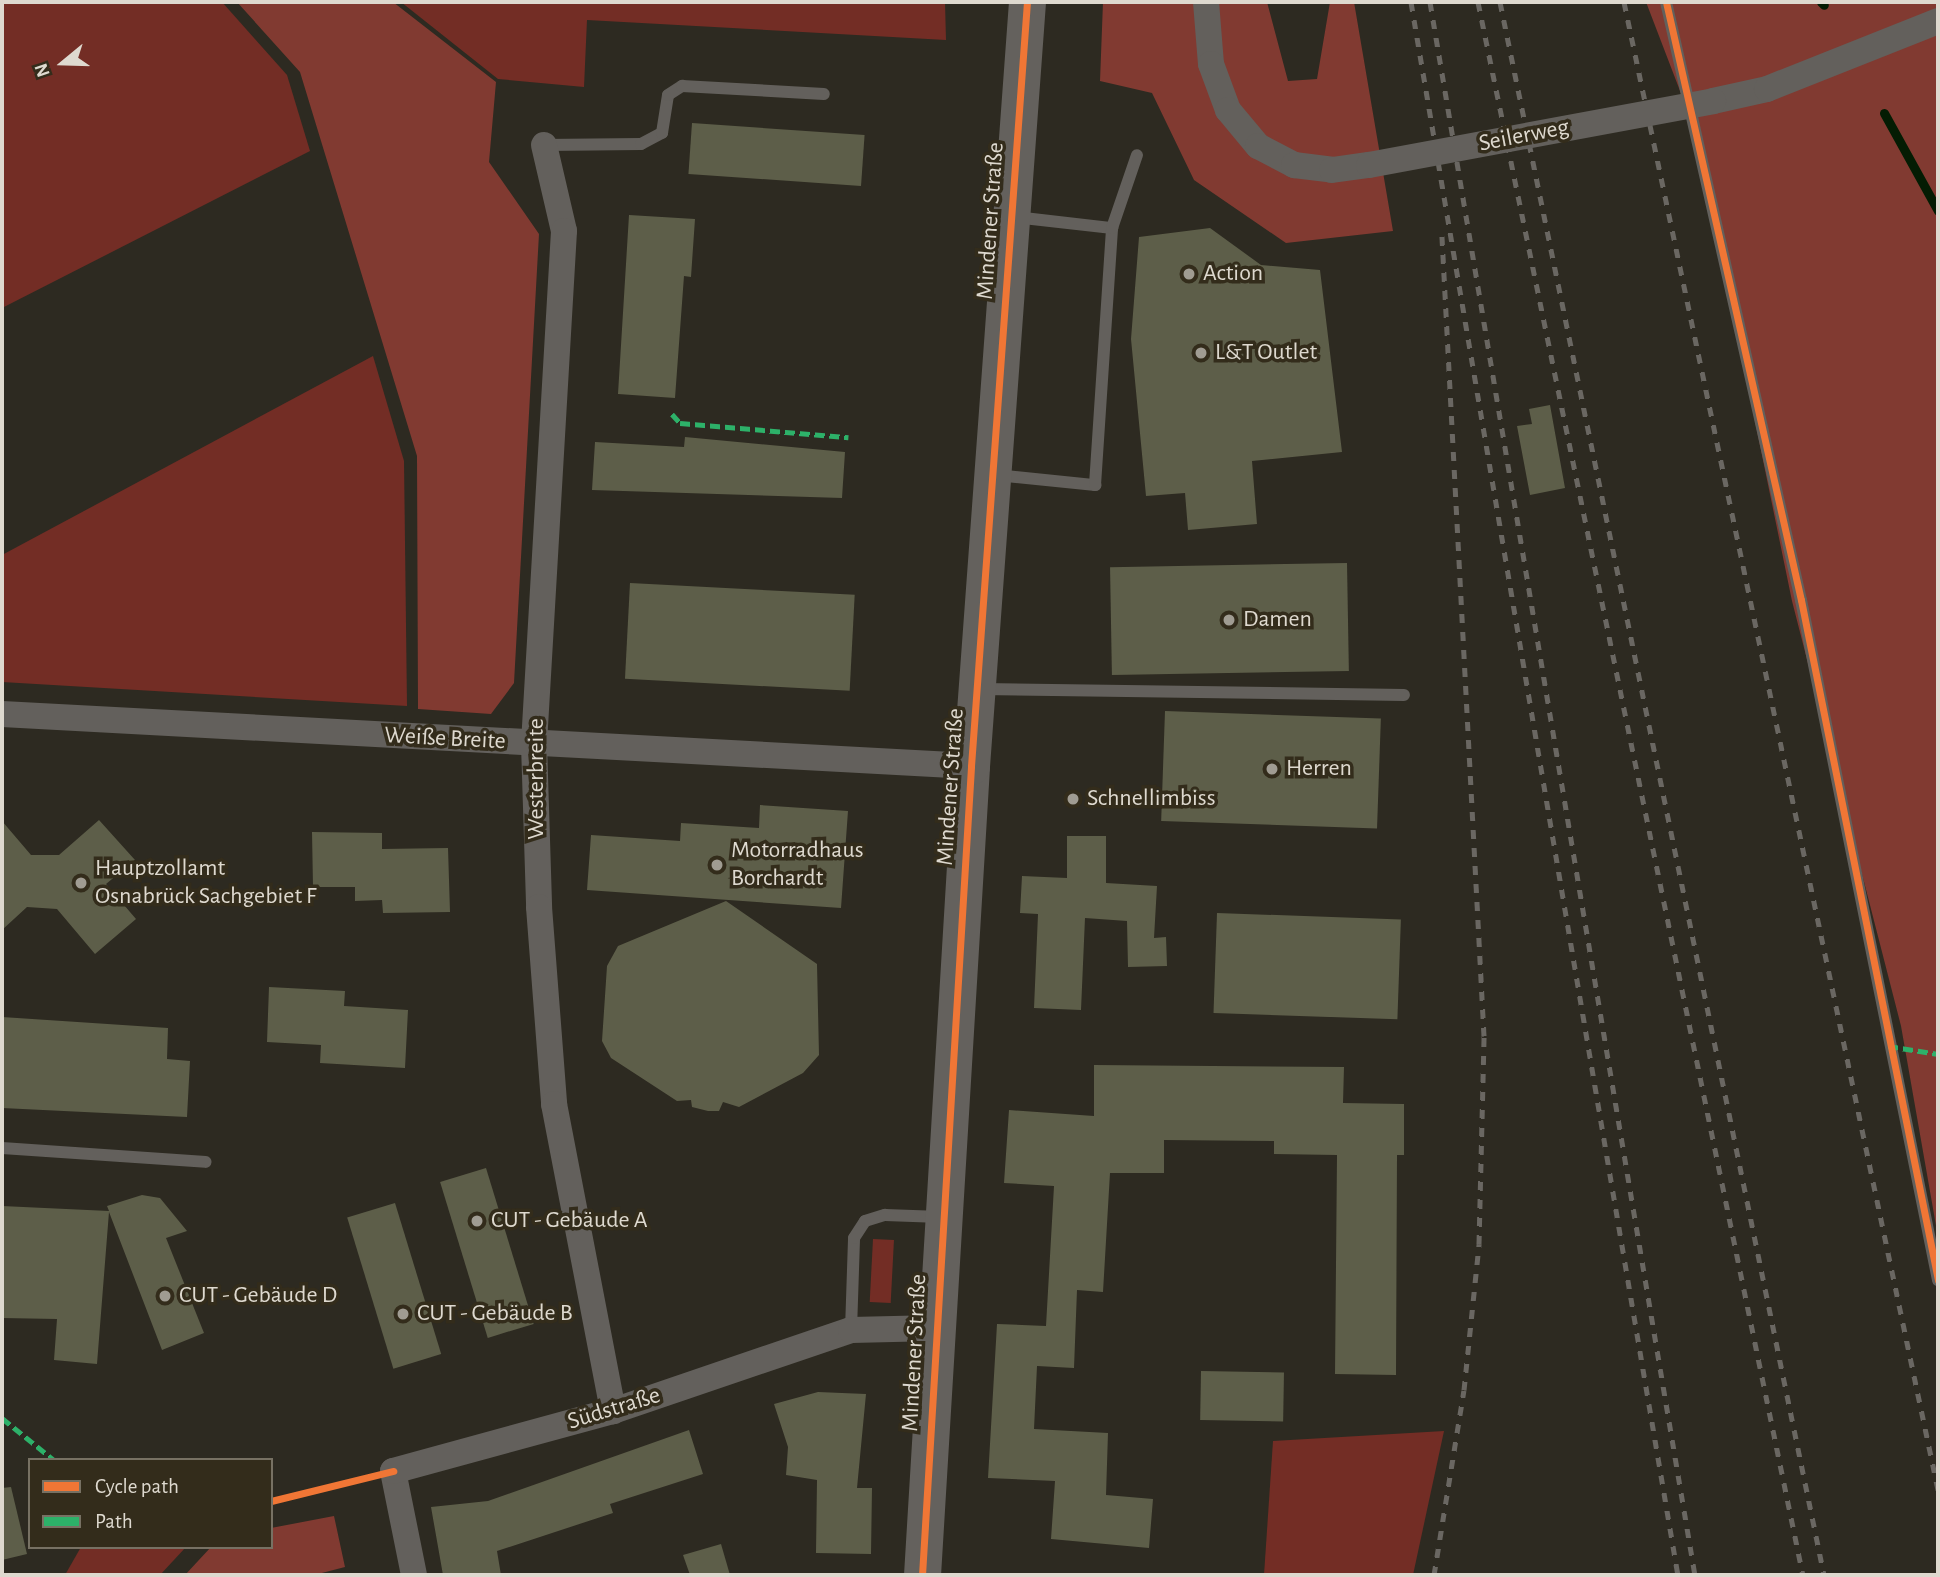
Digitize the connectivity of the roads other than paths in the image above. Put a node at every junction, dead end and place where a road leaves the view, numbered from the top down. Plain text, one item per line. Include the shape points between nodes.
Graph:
1 (1027, 2) edge
2 (1206, 2) edge
3 (1666, 2) edge
4 (1938, 21) edge
5 (824, 94) dead end
6 (544, 145) joint
7 (1138, 155) dead end
8 (1011, 216) junction
9 (1112, 228) junction
10 (992, 474) junction
11 (976, 689) junction
12 (1404, 695) dead end
13 (2, 714) edge
14 (534, 744) junction
15 (971, 766) junction
16 (2, 1148) edge
17 (206, 1163) dead end
18 (943, 1217) junction
19 (1938, 1280) edge
20 (936, 1328) junction
21 (851, 1330) junction
22 (613, 1411) junction
23 (414, 1575) edge
24 (922, 1575) edge

1 - 8 main road, Mindener Straße
2 - 4 street, Seilerweg, bridge via 1216,76 1228,110 1258,146 1294,165 1332,170 1768,89
3 - 19 lane via 1801,600
5 - 6 lane via 682,86 668,95 662,133 641,144
6 - 14 street, Westerbreite via 564,231
7 - 9 lane
8 - 9 lane
8 - 10 main road, Mindener Straße
9 - 10 lane via 1094,485
10 - 11 main road, Mindener Straße
11 - 12 lane
11 - 15 main road, Mindener Straße
13 - 14 street, Weiße Breite
14 - 15 street, Weiße Breite
14 - 22 street, Westerbreite via 539,907 554,1104
15 - 18 main road, Mindener Straße
16 - 17 lane
18 - 20 main road, Mindener Straße
18 - 21 lane via 885,1215 865,1221 854,1238
20 - 21 street, Südstraße
20 - 24 main road, Mindener Straße
21 - 22 street, Südstraße
22 - 23 street, Südstraße via 393,1471

